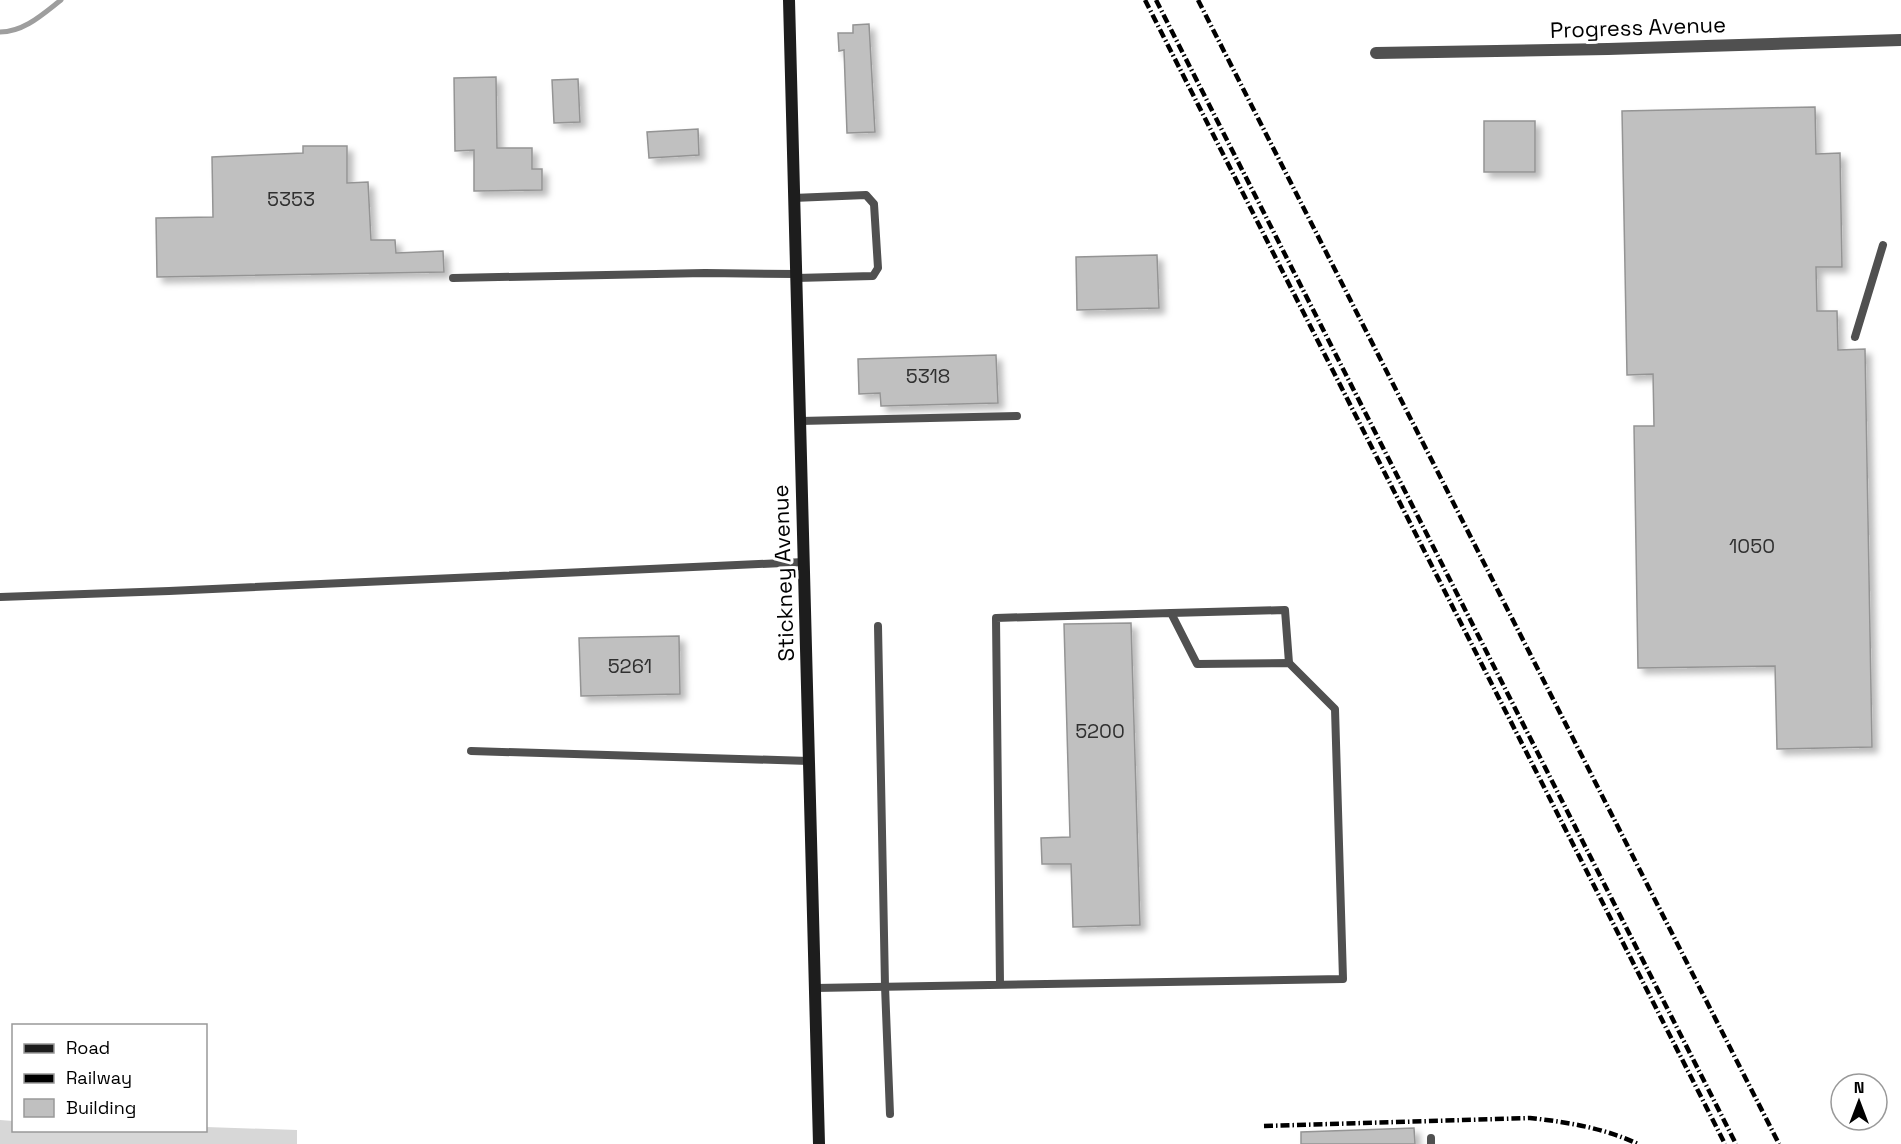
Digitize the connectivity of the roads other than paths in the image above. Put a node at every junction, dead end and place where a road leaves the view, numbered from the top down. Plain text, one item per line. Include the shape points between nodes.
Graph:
1 (789, 0) edge
2 (1901, 40) edge
3 (1376, 53) dead end
4 (793, 198) junction
5 (1883, 245) dead end
6 (796, 276) junction
7 (453, 278) dead end
8 (1855, 337) dead end
9 (1017, 416) dead end
10 (800, 421) junction
11 (804, 562) junction
12 (0, 597) edge
13 (1171, 614) junction
14 (878, 626) dead end
15 (1289, 663) junction
16 (471, 751) dead end
17 (809, 761) junction
18 (1000, 984) junction
19 (885, 986) junction
20 (815, 987) junction
21 (890, 1114) dead end
22 (819, 1144) edge

1 - 4 street, Stickney Avenue
2 - 3 street, Progress Avenue
4 - 6 street, Stickney Avenue
4 - 6 lane via 866,195 874,204 878,268 873,276
5 - 8 lane
6 - 7 lane via 705,273
6 - 10 street, Stickney Avenue
9 - 10 lane
10 - 11 street, Stickney Avenue
11 - 12 lane
11 - 17 street, Stickney Avenue
13 - 15 lane via 1197,664
13 - 15 lane via 1285,610
13 - 18 lane via 996,618
14 - 19 lane
15 - 18 lane via 1335,709 1342,979
16 - 17 lane
17 - 20 street, Stickney Avenue
18 - 19 lane
19 - 20 lane
19 - 21 lane
20 - 22 street, Stickney Avenue

